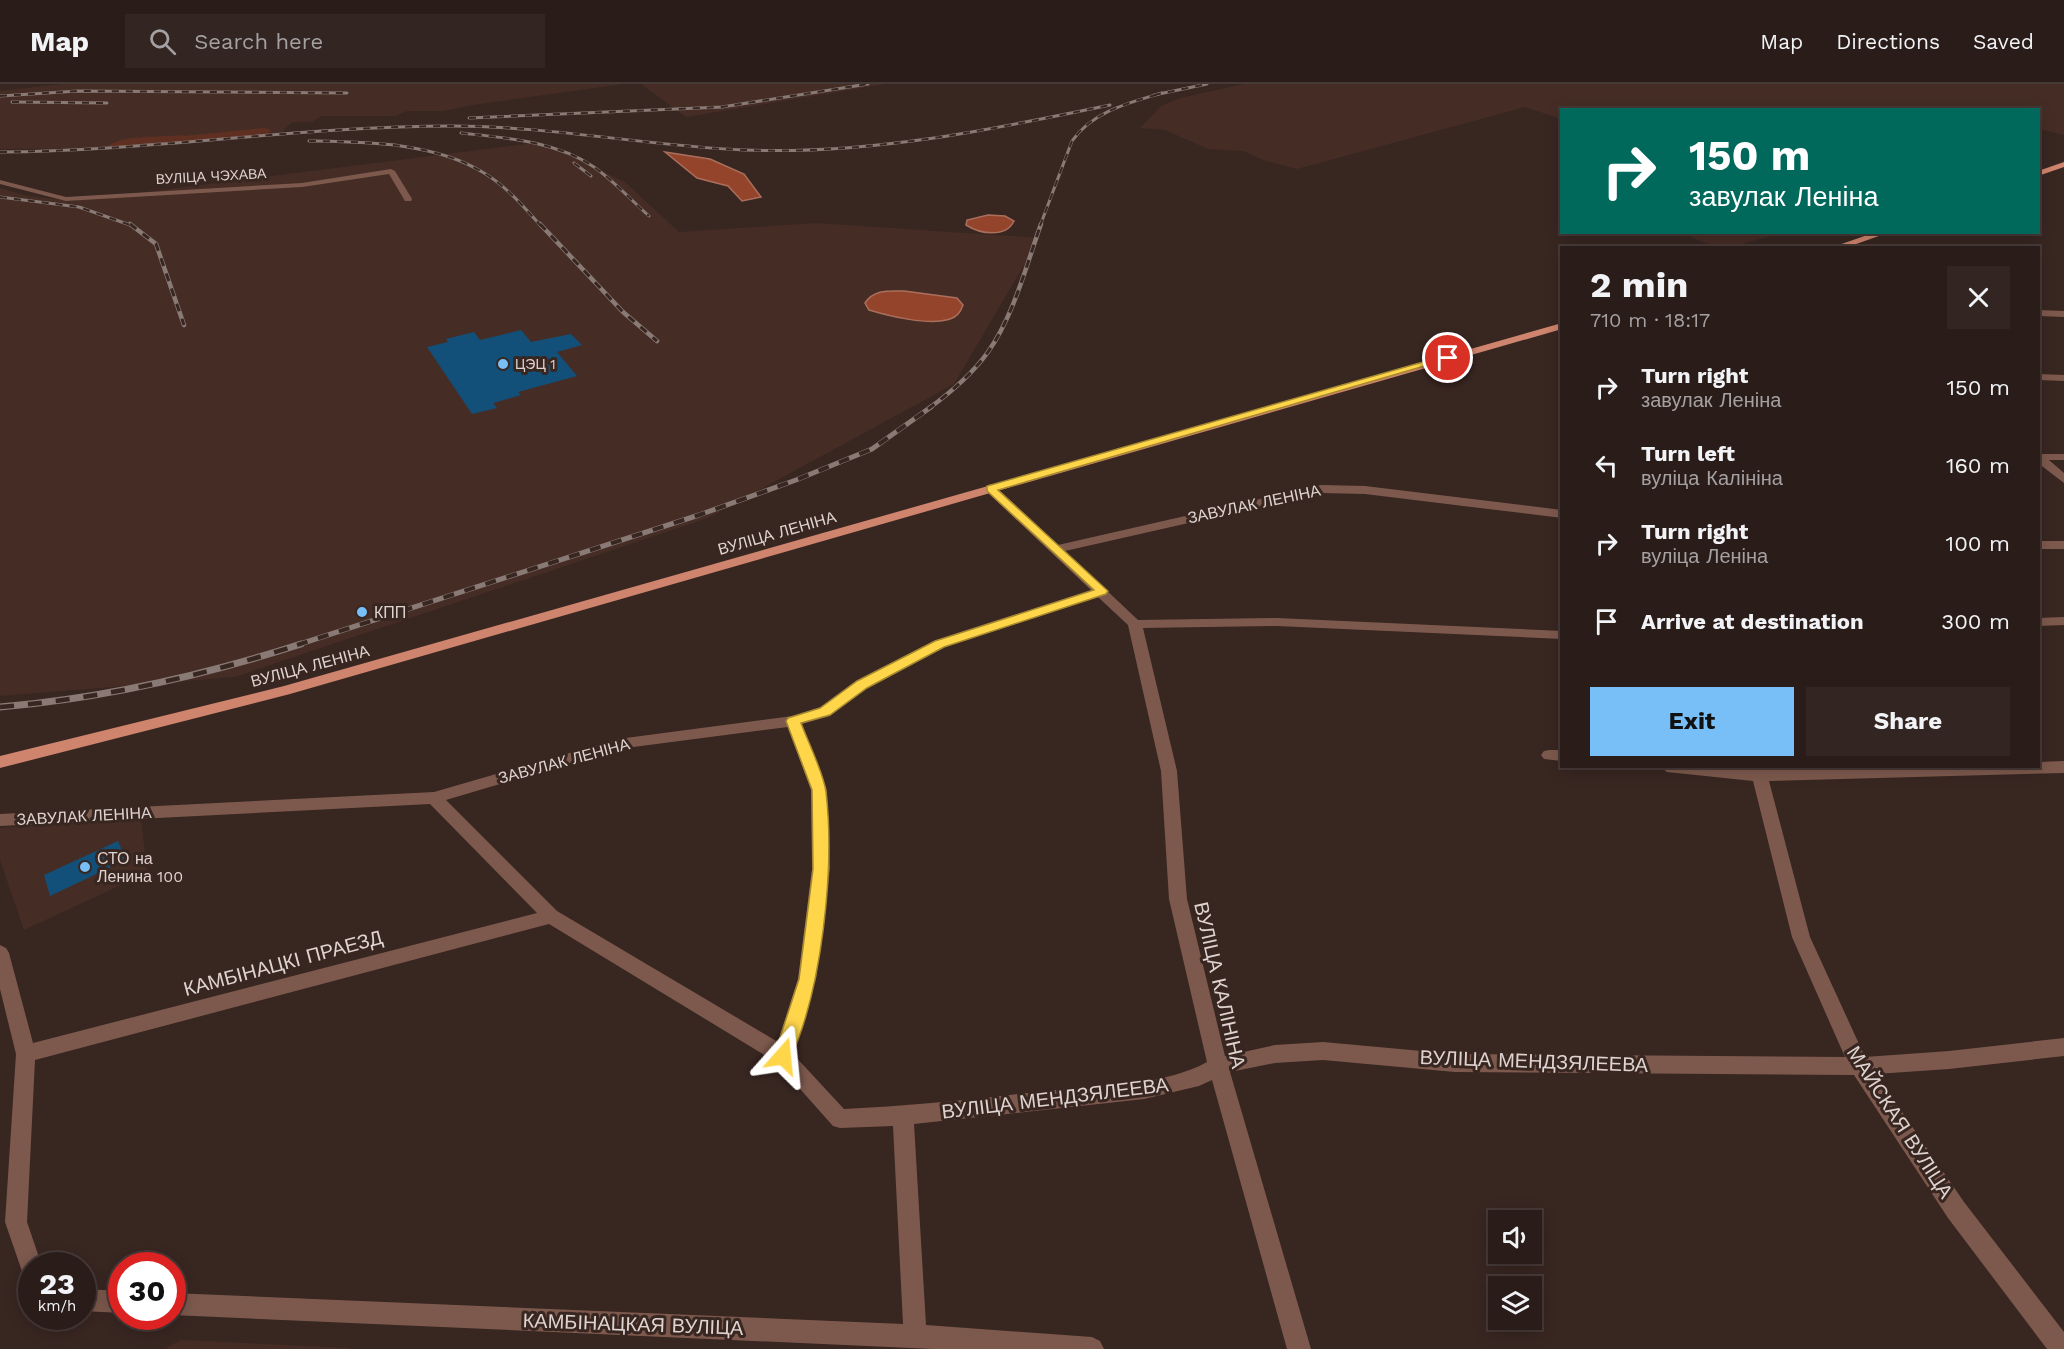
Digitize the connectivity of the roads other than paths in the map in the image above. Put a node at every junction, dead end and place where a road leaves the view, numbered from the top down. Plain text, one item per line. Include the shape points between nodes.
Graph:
1 (2064, 164) edge
2 (2055, 168) junction
3 (2064, 170) edge
4 (2042, 173) edge
5 (2064, 176) edge
6 (0, 182) edge
7 (408, 199) dead end
8 (1880, 234) edge
9 (1840, 246) edge
10 (2040, 313) edge
11 (2064, 314) edge
12 (1560, 327) edge
13 (2040, 377) edge
14 (2064, 378) edge
15 (2040, 457) edge
16 (2064, 457) edge
17 (2040, 459) edge
18 (2064, 479) edge
19 (990, 488) junction
20 (1560, 514) edge
21 (2040, 545) edge
22 (2064, 545) edge
23 (1057, 549) junction
24 (1102, 591) junction
25 (2064, 621) edge
26 (2040, 622) edge
27 (1135, 624) junction
28 (1560, 635) edge
29 (793, 721) junction
30 (0, 762) edge
31 (2040, 767) edge
32 (2064, 767) edge
33 (1704, 768) edge
34 (1988, 768) edge
35 (1759, 771) edge
36 (434, 798) junction
37 (0, 820) edge
38 (550, 916) junction
39 (0, 953) edge
40 (2064, 1047) edge
41 (26, 1054) junction
42 (783, 1056) junction
43 (1218, 1066) junction
44 (1859, 1066) junction
45 (903, 1116) junction
46 (26, 1252) edge
47 (186, 1305) edge
48 (915, 1336) junction
49 (1092, 1349) edge
50 (1299, 1349) edge
51 (2062, 1349) edge

1 - 2 main road
2 - 3 main road
2 - 4 main road
4 - 5 main road
6 - 7 street, ВУЛІЦА ЧЭХАВА via 66,199 302,185 391,171
8 - 9 main road
10 - 11 street
12 - 19 main road, ВУЛІЦА ЛЕНІНА
13 - 14 street
15 - 16 street
17 - 18 street
19 - 23 street
19 - 30 main road, ВУЛІЦА ЛЕНІНА via 296,688
20 - 23 street, ЗАВУЛАК ЛЕНІНА via 1365,490 1321,489
21 - 22 street
23 - 24 street
24 - 27 street
24 - 29 street, ЗАВУЛАК ЛЕНІНА via 940,644 862,684 825,712
25 - 26 street
27 - 28 street via 1190,620
27 - 43 street, ВУЛІЦА КАЛІНІНА via 1169,771 1178,898
29 - 36 street, ЗАВУЛАК ЛЕНІНА via 618,744
29 - 42 street via 819,790 821,869 807,979
31 - 32 street
33 - 35 street
34 - 35 street
35 - 44 street, МАЙСКАЯ ВУЛІЦА via 1801,937
36 - 37 street, ЗАВУЛАК ЛЕНІНА
36 - 38 street, ВУЛІЦА МЕНДЗЯЛЕЕВА
38 - 41 street, КАМБІНАЦКІ ПРАЕЗД
38 - 42 street, ВУЛІЦА МЕНДЗЯЛЕЕВА
39 - 41 street
40 - 44 street, ВУЛІЦА МЕНДЗЯЛЕЕВА
41 - 46 street via 16,1222
42 - 45 street, ВУЛІЦА МЕНДЗЯЛЕЕВА via 840,1119
43 - 44 street, ВУЛІЦА МЕНДЗЯЛЕЕВА via 1275,1054 1323,1051 1455,1063
43 - 45 street, ВУЛІЦА МЕНДЗЯЛЕЕВА via 1199,1077 1144,1090
43 - 50 street, ВУЛІЦА КАЛІНІНА
44 - 51 street, МАЙСКАЯ ВУЛІЦА via 1956,1210
45 - 48 street
47 - 48 street, КАМБІНАЦКАЯ ВУЛІЦА
48 - 49 street, КАМБІНАЦКАЯ ВУЛІЦА

